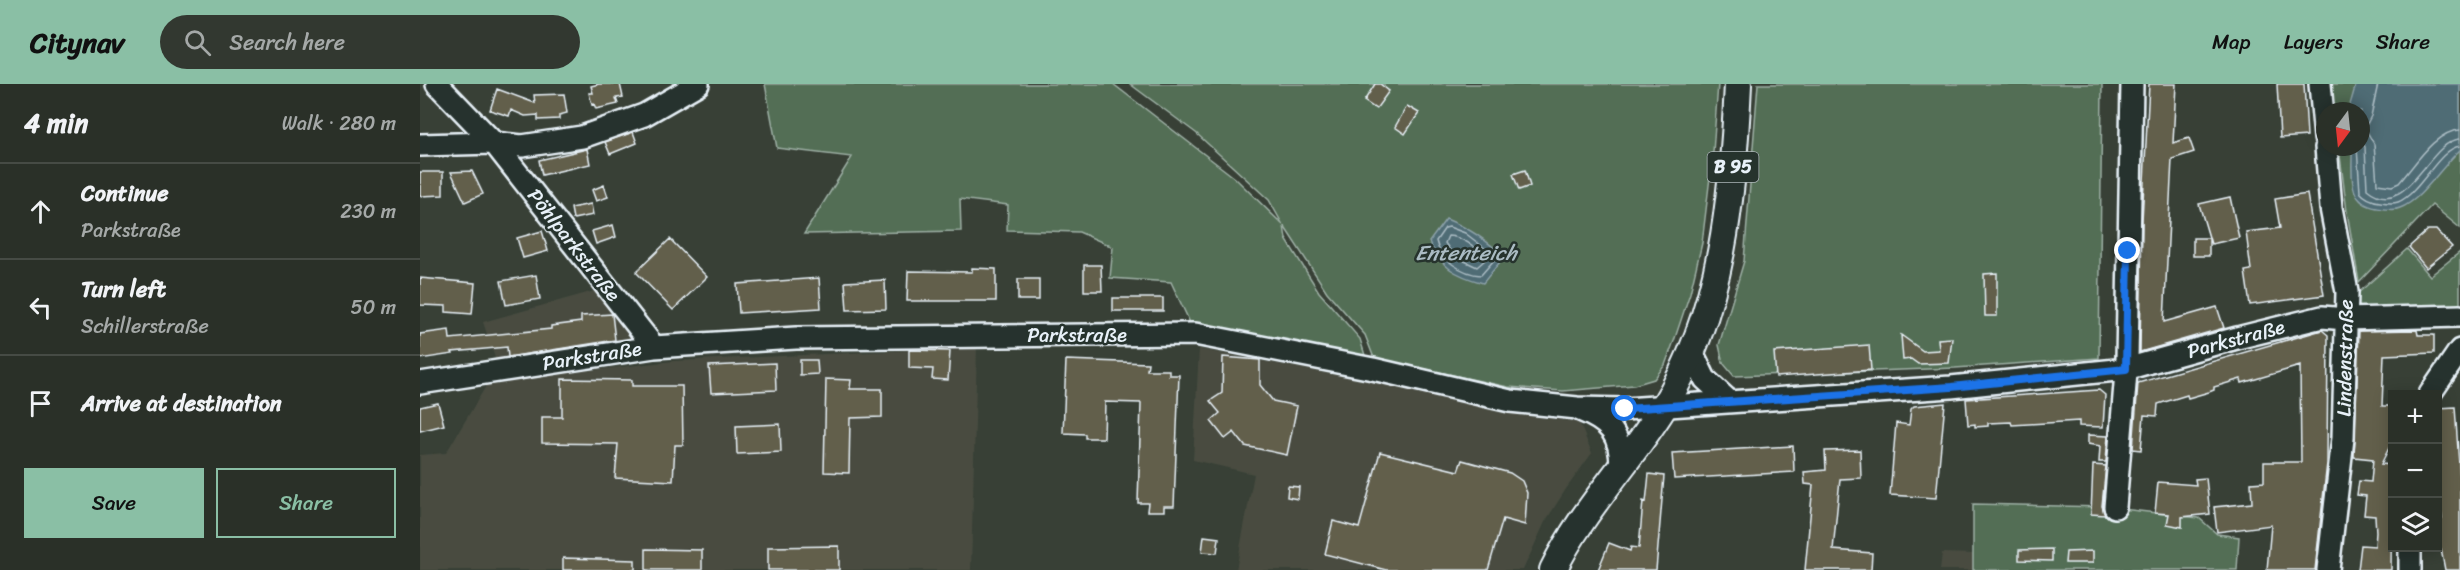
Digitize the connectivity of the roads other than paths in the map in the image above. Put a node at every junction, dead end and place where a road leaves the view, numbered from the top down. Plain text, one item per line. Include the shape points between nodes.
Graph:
1 (436, 84) edge
2 (698, 84) edge
3 (1738, 84) edge
4 (2132, 84) edge
5 (2320, 84) edge
6 (2322, 102) edge
7 (494, 143) junction
8 (420, 145) edge
9 (2327, 156) edge
10 (2460, 316) edge
11 (2346, 319) junction
12 (654, 347) junction
13 (2460, 350) edge
14 (1692, 352) junction
15 (2126, 369) junction
16 (420, 382) edge
17 (2433, 390) edge
18 (1730, 402) junction
19 (1577, 408) junction
20 (1663, 408) junction
21 (1621, 467) junction
22 (2115, 507) dead end
23 (2410, 552) edge
24 (1553, 570) edge
25 (2328, 570) edge
26 (2410, 570) edge

1 - 7 street, Pöhlparkstraße
2 - 7 street via 644,115 610,129 522,146
3 - 14 main road, B 95 via 1729,207 1715,280
4 - 15 street
5 - 6 street
7 - 8 street
7 - 12 street, Pöhlparkstraße
9 - 11 street, Lindenstraße via 2331,208 2347,292
10 - 11 street, Parkstraße
11 - 15 street, Parkstraße via 2322,317
11 - 25 street, Lindenstraße via 2343,438
12 - 16 street, Parkstraße
12 - 19 street, Parkstraße via 796,338 1195,334 1510,401
13 - 17 street
14 - 18 street via 1705,379
14 - 20 main road, B 95
15 - 18 street, Parkstraße via 1951,387
15 - 22 street
18 - 20 street, Parkstraße
19 - 20 street, Parkstraße
19 - 21 street via 1602,420 1614,433 1621,450
20 - 21 main road, B 95
21 - 24 main road, B 95 via 1574,531
23 - 26 street

